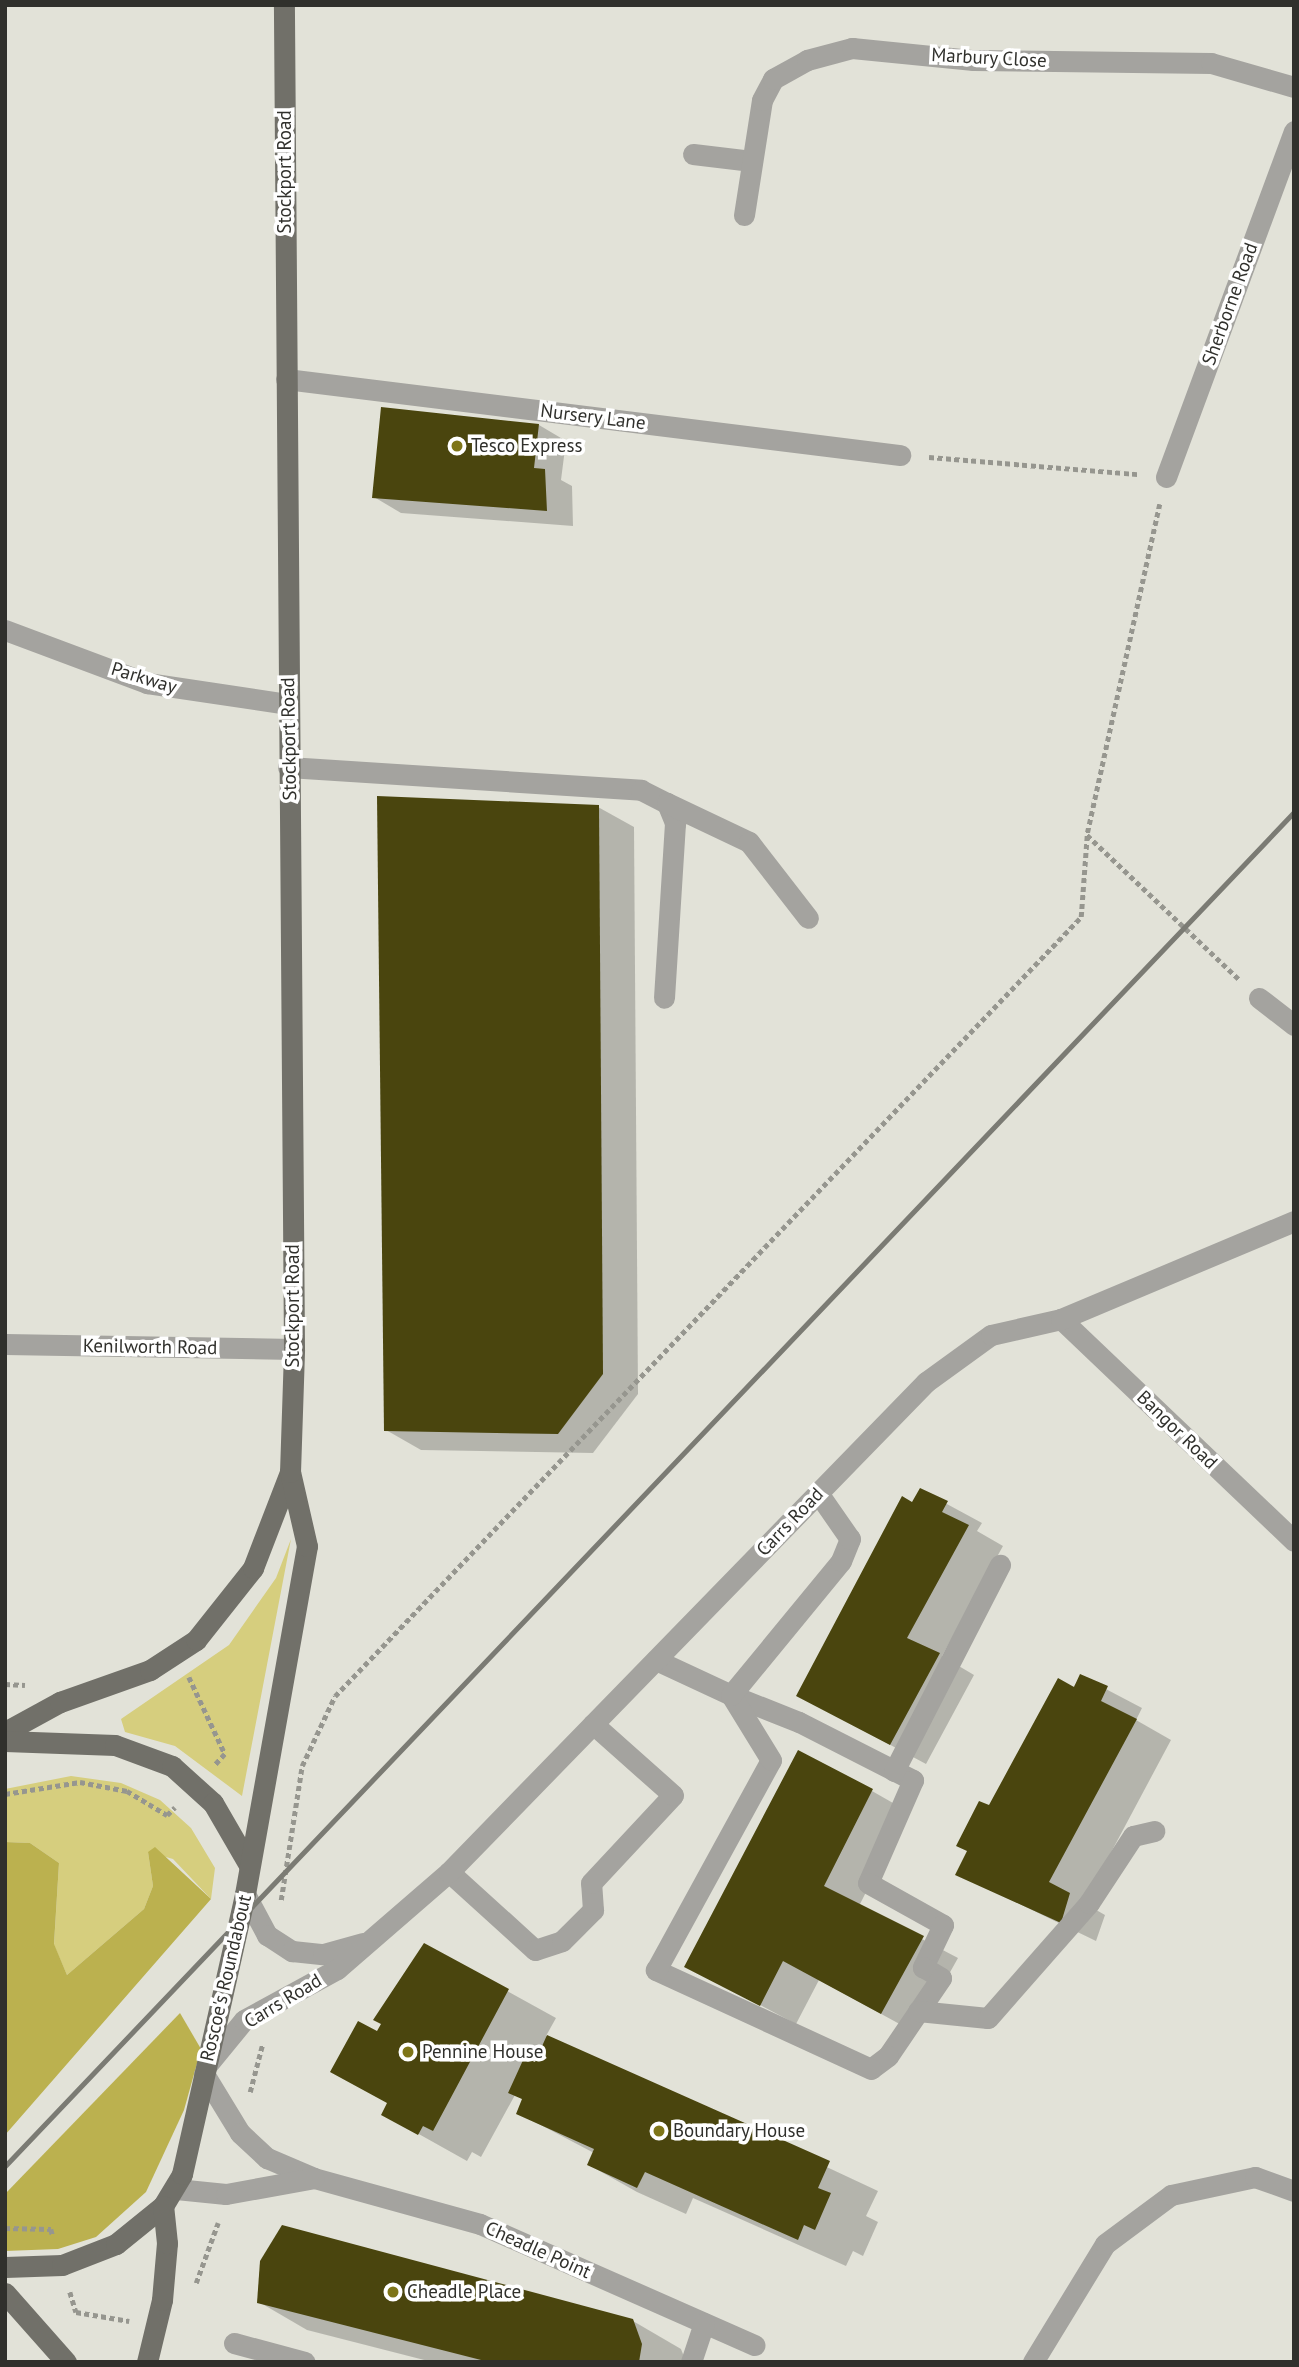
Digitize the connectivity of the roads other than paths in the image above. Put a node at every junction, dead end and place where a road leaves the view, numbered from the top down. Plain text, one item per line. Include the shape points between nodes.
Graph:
1 (284, 5) edge
2 (1294, 88) edge
3 (1294, 131) edge
4 (693, 153) dead end
5 (752, 161) junction
6 (1285, 176) edge
7 (744, 215) dead end
8 (286, 379) junction
9 (900, 454) road end
10 (1166, 477) road end
11 (5, 630) edge
12 (289, 704) junction
13 (288, 767) junction
14 (667, 803) junction
15 (808, 918) dead end
16 (664, 998) dead end
17 (1259, 998) road end
18 (1294, 1025) edge
19 (1294, 1222) edge
20 (1061, 1319) junction
21 (5, 1344) edge
22 (294, 1349) junction
23 (290, 1472) junction
24 (818, 1493) junction
25 (1294, 1541) edge
26 (1000, 1565) dead end
27 (656, 1660) junction
28 (731, 1695) junction
29 (593, 1724) junction
30 (5, 1732) edge
31 (5, 1741) edge
32 (894, 1770) junction
33 (1154, 1831) dead end
34 (249, 1865) junction
35 (449, 1872) junction
36 (246, 1894) junction
37 (365, 1943) junction
38 (918, 2011) junction
39 (205, 2069) junction
40 (314, 2178) junction
41 (1294, 2191) edge
42 (169, 2197) junction
43 (5, 2267) edge
44 (5, 2293) edge
45 (704, 2323) junction
46 (234, 2343) dead end
47 (754, 2345) dead end
48 (66, 2362) edge
49 (147, 2362) edge
50 (304, 2362) edge
51 (691, 2362) edge
52 (1033, 2362) edge

1 - 8 main road, Stockport Road
2 - 5 street, Marbury Close via 1211,63 973,60 852,48 807,60 773,79 762,100
3 - 6 street, Sherborne Road
4 - 5 street
5 - 7 street, Marbury Close
6 - 10 street, Sherborne Road
8 - 9 street, Nursery Lane
8 - 12 main road, Stockport Road
11 - 12 street, Parkway via 148,682
12 - 13 main road, Stockport Road
13 - 14 street via 641,790
13 - 22 main road, Stockport Road
14 - 15 street via 749,842
14 - 16 street via 674,824
17 - 18 street
19 - 20 street, Carrs Road
20 - 24 street, Carrs Road via 980,1343 926,1382
20 - 25 street, Bangor Road
21 - 22 street, Kenilworth Road
22 - 23 main road, Stockport Road
23 - 30 main road, Stockport Road via 253,1568 196,1640 150,1670 60,1702
23 - 34 main road, Stockport Road via 307,1546
24 - 27 street, Carrs Road
24 - 28 street via 850,1539 841,1562
26 - 32 street
27 - 28 street
27 - 29 street, Carrs Road
28 - 32 street
28 - 38 street via 771,1760 656,1970 871,2069 888,2056
29 - 35 street, Carrs Road
29 - 35 street via 673,1795 591,1883 593,1910 562,1941 535,1950
31 - 34 main road via 79,1741 147,1754 212,1803
32 - 38 street via 913,1780 868,1883 943,1925 923,1967 941,1978
33 - 38 street via 1133,1836 1089,1903 988,2018
34 - 36 main road, Roscoe's Roundabout
35 - 37 street, Carrs Road
36 - 37 street, Carrs Road via 267,1935 292,1951 323,1954
36 - 39 main road, Roscoe's Roundabout
37 - 39 street, Carrs Road via 337,1969 244,2020
39 - 40 street, Cheadle Point via 254,2147
39 - 42 main road, Roscoe's Roundabout
40 - 42 street, Cheadle Point via 226,2194
40 - 45 street, Cheadle Point via 480,2224
41 - 52 street via 1255,2177 1171,2195 1105,2244
42 - 43 main road via 89,2256 42,2269
42 - 49 main road via 163,2289
44 - 48 main road
45 - 47 street, Cheadle Point
45 - 51 street
46 - 50 street

